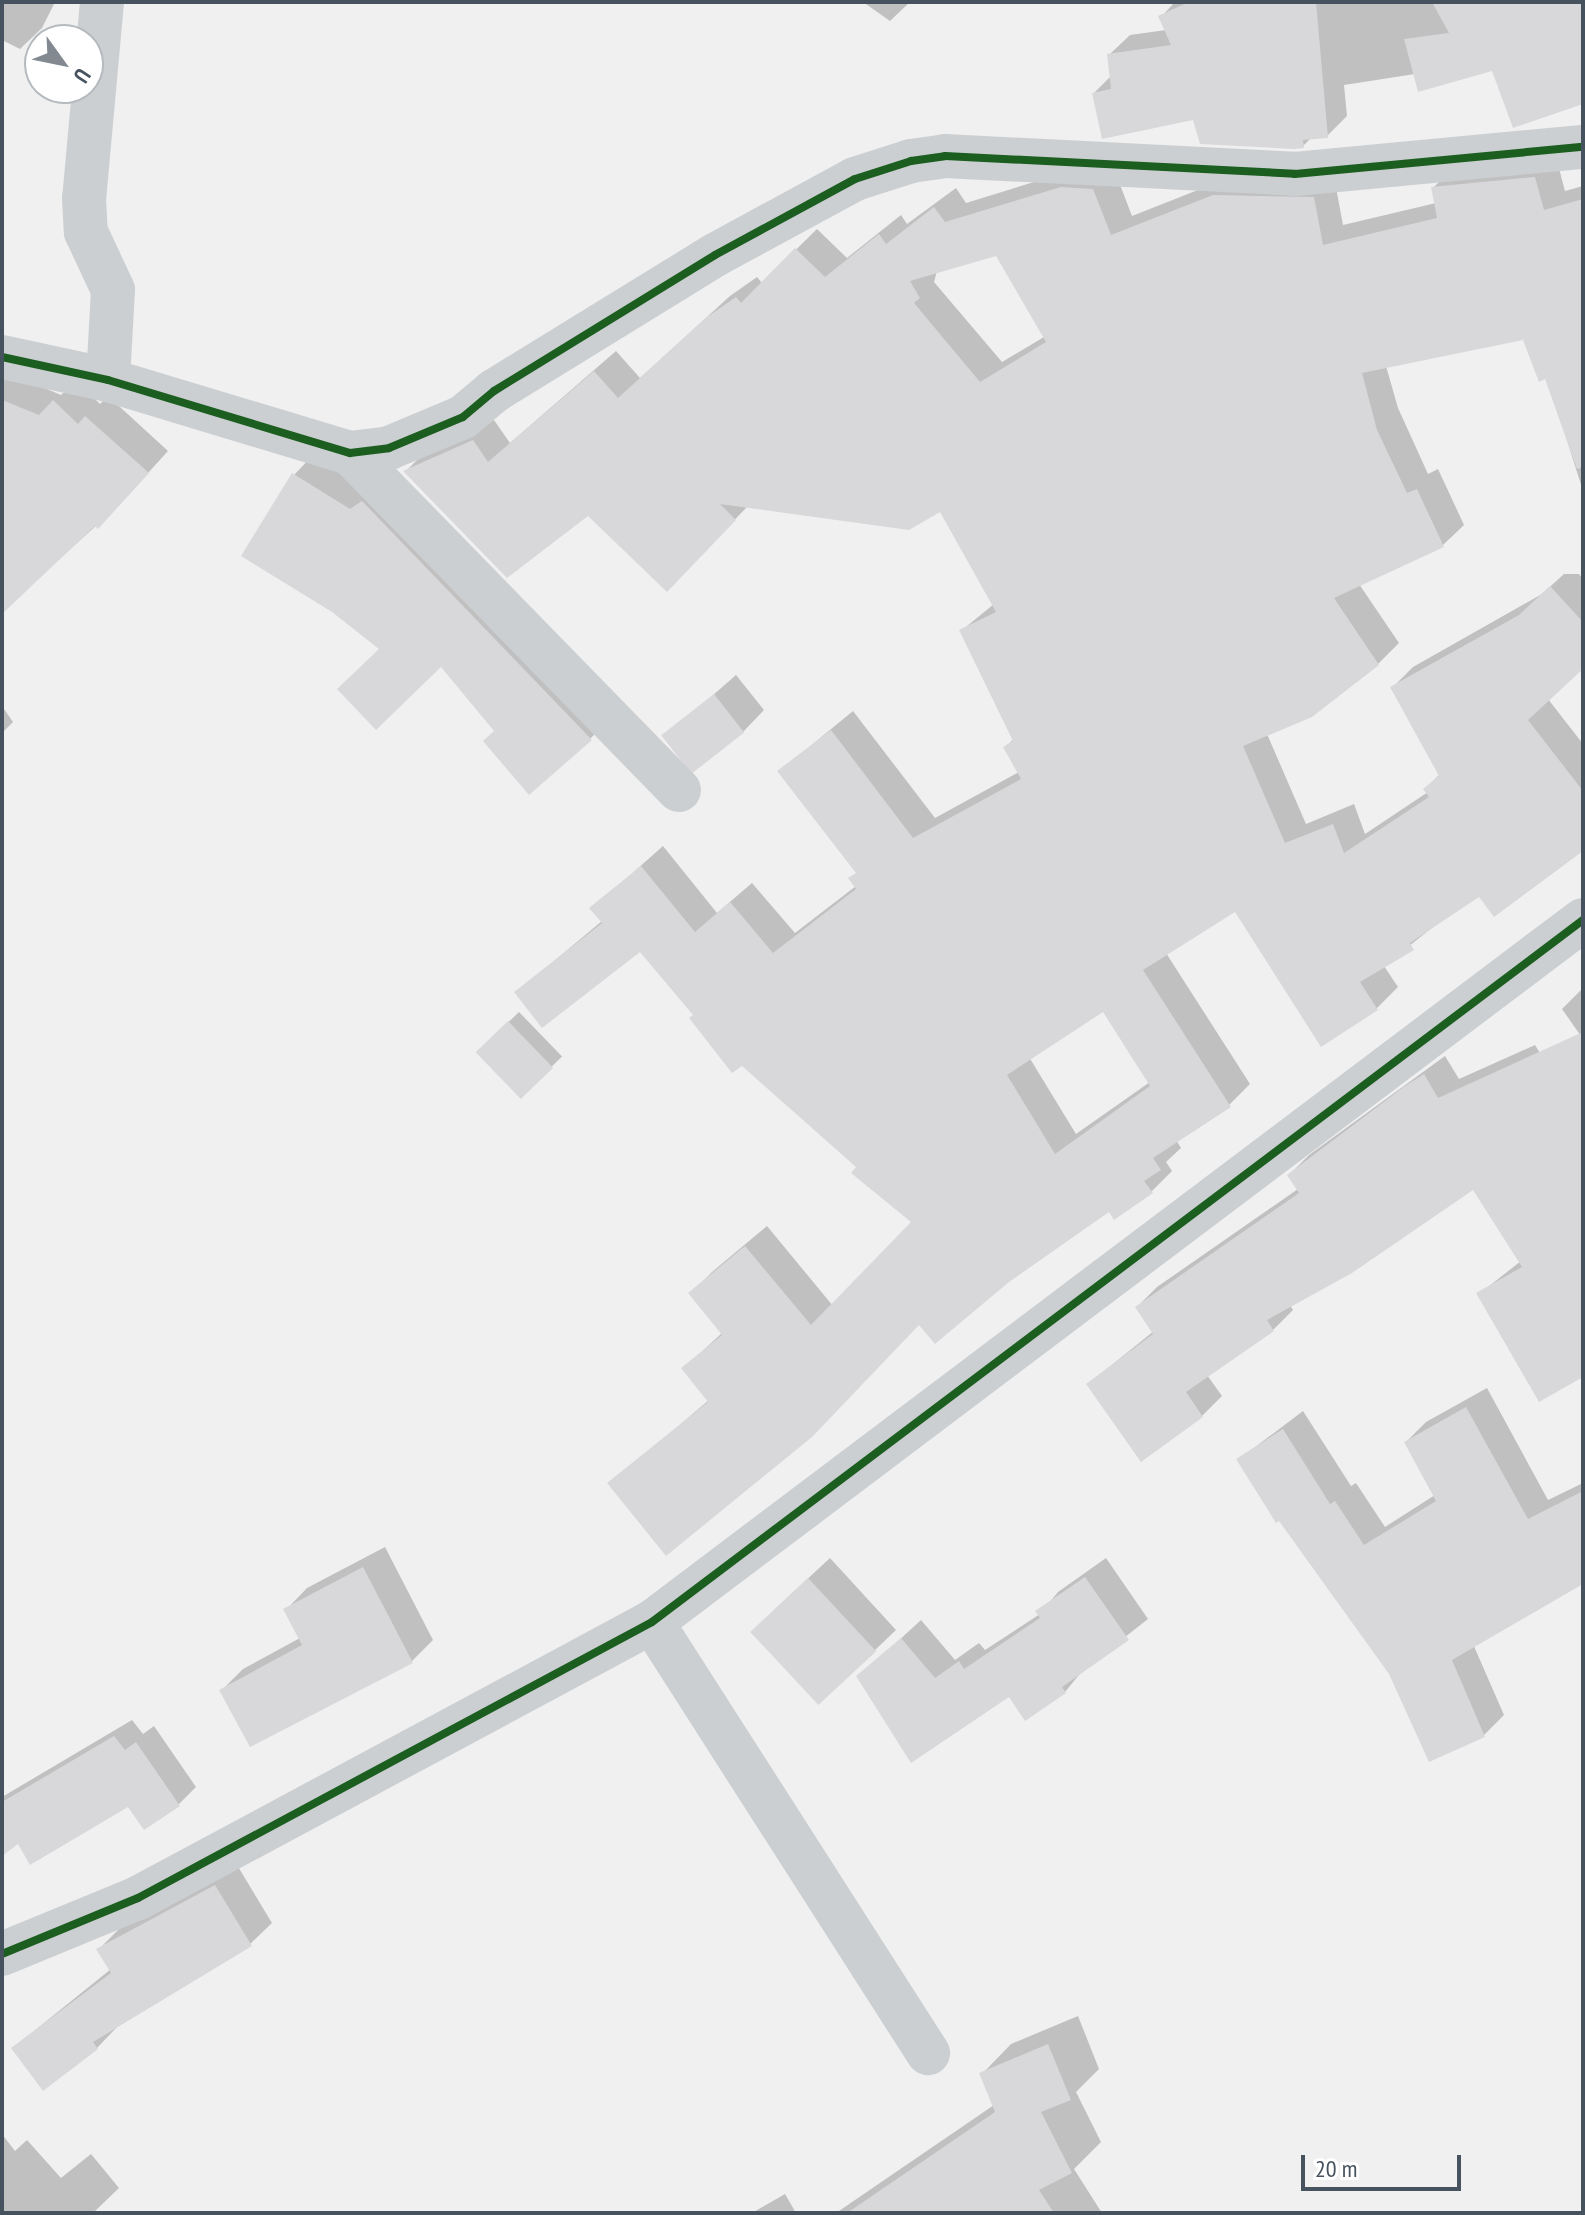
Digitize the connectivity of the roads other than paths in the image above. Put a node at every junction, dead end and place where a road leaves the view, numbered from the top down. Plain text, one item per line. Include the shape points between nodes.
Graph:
1 (102, 2) edge
2 (1583, 147) edge
3 (2, 357) edge
4 (108, 380) junction
5 (350, 453) junction
6 (679, 790) dead end
7 (1583, 920) edge
8 (652, 1622) junction
9 (2, 1954) edge
10 (928, 2053) dead end

1 - 4 street via 84,198 86,232 113,290
2 - 5 street via 1295,174 945,156 911,161 855,179 715,255 494,391 463,417 389,448
3 - 4 street
4 - 5 street
5 - 6 street
7 - 8 street
8 - 9 street via 138,1898
8 - 10 street

